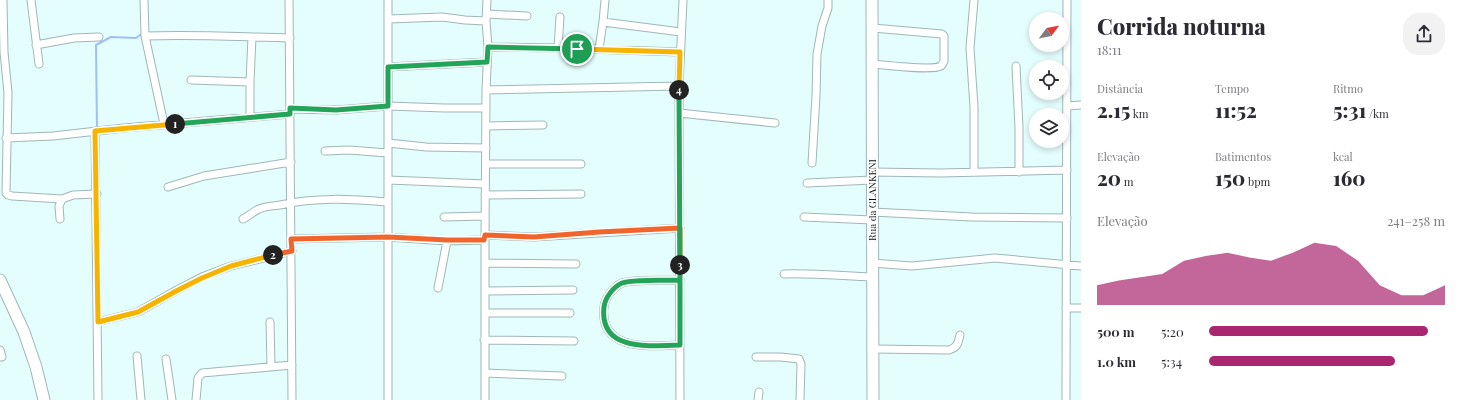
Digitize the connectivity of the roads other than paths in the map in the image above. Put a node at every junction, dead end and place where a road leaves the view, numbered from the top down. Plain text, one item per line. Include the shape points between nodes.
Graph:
1 (3, 0) edge
2 (31, 0) edge
3 (144, 0) edge
4 (290, 0) edge
5 (388, 0) edge
6 (487, 0) edge
7 (605, 0) edge
8 (683, 0) edge
9 (828, 0) edge
10 (872, 0) edge
11 (974, 0) edge
12 (1067, 0) edge
13 (527, 16) dead end
14 (486, 17) junction
15 (560, 17) dead end
16 (389, 19) junction
17 (603, 22) junction
18 (873, 28) junction
19 (681, 32) junction
20 (145, 36) junction
21 (99, 37) dead end
22 (252, 37) junction
23 (290, 38) junction
24 (36, 45) junction
25 (488, 47) junction
26 (558, 48) junction
27 (599, 49) junction
28 (680, 52) junction
29 (2, 53) edge
30 (487, 62) junction
31 (39, 64) dead end
32 (872, 64) junction
33 (1016, 66) dead end
34 (388, 67) junction
35 (191, 80) dead end
36 (250, 82) junction
37 (679, 86) junction
38 (486, 90) junction
39 (1081, 105) edge
40 (388, 106) junction
41 (1067, 106) junction
42 (486, 108) junction
43 (290, 111) junction
44 (679, 113) junction
45 (250, 118) junction
46 (775, 123) dead end
47 (164, 124) junction
48 (543, 125) dead end
49 (486, 126) junction
50 (95, 131) junction
51 (6, 138) junction
52 (388, 143) junction
53 (486, 148) junction
54 (325, 151) dead end
55 (388, 153) junction
56 (291, 162) junction
57 (812, 162) dead end
58 (486, 164) junction
59 (580, 164) dead end
60 (1067, 170) junction
61 (974, 172) junction
62 (1019, 172) junction
63 (872, 176) junction
64 (388, 180) junction
65 (807, 183) dead end
66 (485, 184) junction
67 (168, 187) dead end
68 (97, 194) junction
69 (581, 194) dead end
70 (485, 195) junction
71 (62, 198) junction
72 (292, 202) junction
73 (387, 202) junction
74 (444, 216) dead end
75 (485, 216) junction
76 (872, 216) junction
77 (804, 217) dead end
78 (1067, 218) junction
79 (60, 219) dead end
80 (244, 219) dead end
81 (680, 228) junction
82 (388, 237) junction
83 (485, 238) junction
84 (291, 239) junction
85 (447, 240) junction
86 (292, 251) junction
87 (872, 262) junction
88 (485, 263) junction
89 (576, 264) dead end
90 (1066, 266) junction
91 (1081, 266) edge
92 (784, 274) dead end
93 (872, 277) junction
94 (0, 280) edge
95 (680, 280) junction
96 (438, 288) dead end
97 (573, 290) dead end
98 (485, 291) junction
99 (1066, 308) junction
100 (1081, 308) edge
101 (570, 312) dead end
102 (484, 314) junction
103 (98, 322) junction
104 (270, 322) dead end
105 (960, 335) dead end
106 (484, 340) junction
107 (574, 341) dead end
108 (680, 345) junction
109 (873, 349) junction
110 (0, 350) edge
111 (137, 356) dead end
112 (0, 357) edge
113 (756, 357) dead end
114 (166, 359) dead end
115 (292, 365) junction
116 (271, 367) junction
117 (485, 373) junction
118 (562, 376) dead end
119 (759, 392) dead end
120 (44, 400) edge
121 (98, 400) edge
122 (141, 400) edge
123 (172, 400) edge
124 (196, 400) edge
125 (292, 400) edge
126 (388, 400) edge
127 (485, 400) edge
128 (680, 400) edge
129 (758, 400) edge
130 (800, 400) edge
131 (873, 400) edge
132 (1066, 400) edge

1 - 29 street
2 - 24 street
3 - 20 street
4 - 23 street
5 - 16 street
6 - 14 street
7 - 17 street
8 - 19 street
9 - 57 street via 817,54
10 - 18 street, Rua da GLANKENI
11 - 61 street via 970,48 974,107
12 - 41 street
13 - 14 street
14 - 16 street via 465,20 442,17
14 - 25 street
15 - 26 street
16 - 34 street
17 - 19 street
17 - 27 street
18 - 32 street, Rua da GLANKENI
18 - 32 street via 942,34 944,61 940,66 914,68
19 - 28 street
20 - 22 street via 185,34
20 - 47 street
21 - 24 street via 74,38
22 - 23 street
22 - 36 street
23 - 43 street
24 - 31 street
25 - 26 street
25 - 30 street
26 - 27 street
27 - 28 street
28 - 37 street
29 - 51 street via 8,93
30 - 34 street
30 - 38 street
32 - 63 street, Rua da GLANKENI
33 - 62 street
34 - 40 street
35 - 36 street
36 - 45 street
37 - 38 street
37 - 44 street
38 - 42 street
39 - 41 street
40 - 42 street
40 - 43 street
40 - 52 street
41 - 60 street
42 - 49 street
43 - 45 street
43 - 56 street
44 - 46 street
44 - 81 street
45 - 47 street
47 - 50 street
48 - 49 street
49 - 53 street
50 - 51 street
50 - 68 street
51 - 71 street via 6,193
52 - 53 street via 426,147
52 - 55 street
53 - 58 street
54 - 55 street
55 - 64 street
56 - 67 street via 204,176
56 - 72 street
58 - 59 street
58 - 66 street
60 - 62 street
60 - 78 street
61 - 62 street
61 - 63 street
63 - 65 street
63 - 76 street, Rua da GLANKENI
64 - 66 street
64 - 73 street
66 - 70 street
68 - 71 street
68 - 103 street
69 - 70 street
70 - 75 street
71 - 79 street via 59,206
72 - 73 street via 350,199
72 - 80 street via 262,208
72 - 84 street
73 - 82 street
74 - 75 street
75 - 83 street
76 - 77 street
76 - 78 street
76 - 87 street, Rua da GLANKENI
78 - 90 street
81 - 83 street
81 - 95 street
82 - 84 street
82 - 85 street
82 - 126 street
83 - 85 street
83 - 88 street
84 - 86 street
85 - 96 street
86 - 103 street via 231,266 184,286 138,312
86 - 115 street
87 - 90 street via 912,266 995,258
87 - 93 street, Rua da GLANKENI
88 - 89 street
88 - 98 street
90 - 91 street
90 - 99 street
92 - 93 street
93 - 109 street, Rua da GLANKENI
94 - 120 street via 24,332
95 - 108 street
95 - 108 street via 623,283 610,293 604,303 603,316 606,328 626,343 651,346
97 - 98 street
98 - 102 street
99 - 100 street
99 - 132 street
101 - 102 street
102 - 106 street
103 - 121 street
104 - 116 street
105 - 109 street via 958,345 949,350
106 - 107 street
106 - 117 street
108 - 128 street
109 - 131 street, Rua da GLANKENI
110 - 112 street
111 - 122 street
113 - 130 street via 799,359
114 - 123 street
115 - 116 street
115 - 125 street
116 - 124 street via 202,373 198,378
117 - 118 street
117 - 127 street
119 - 129 street

